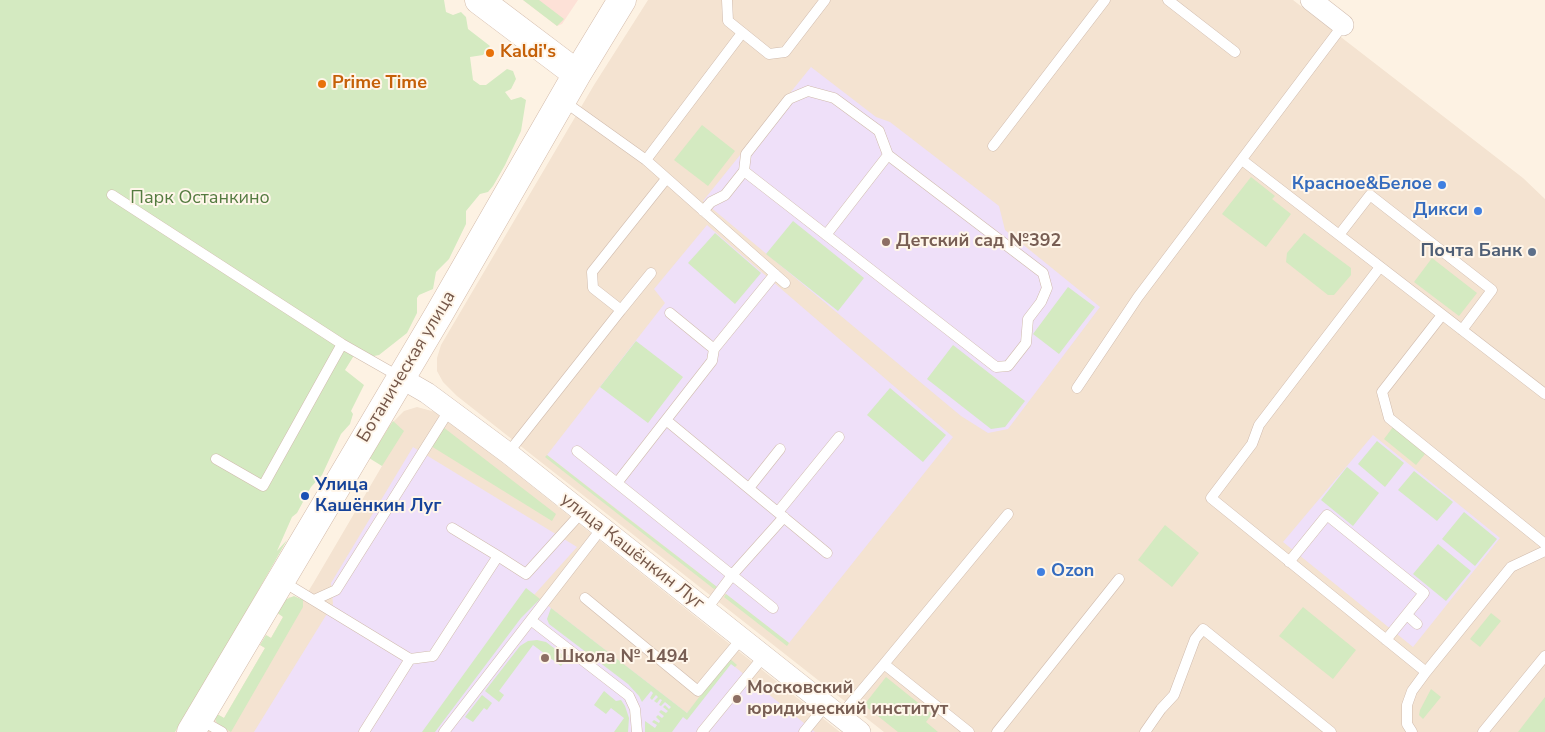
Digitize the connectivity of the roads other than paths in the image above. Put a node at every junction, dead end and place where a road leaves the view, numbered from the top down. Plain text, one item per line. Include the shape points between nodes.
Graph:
1 (479, 0) edge
2 (622, 0) edge
3 (727, 0) edge
4 (825, 0) edge
5 (1105, 0) edge
6 (1168, 0) edge
7 (1311, 0) edge
8 (1343, 25) joint
9 (742, 33) junction
10 (1235, 52) dead end
11 (576, 74) junction
12 (562, 100) junction
13 (993, 146) dead end
14 (888, 155) junction
15 (646, 160) junction
16 (1242, 160) junction
17 (744, 171) junction
18 (666, 179) junction
19 (112, 195) dead end
20 (703, 211) junction
21 (826, 235) junction
22 (1339, 235) junction
23 (1380, 267) junction
24 (651, 273) dead end
25 (775, 274) junction
26 (785, 283) dead end
27 (622, 310) junction
28 (670, 313) dead end
29 (1442, 315) junction
30 (1462, 330) junction
31 (342, 344) junction
32 (714, 349) junction
33 (401, 378) junction
34 (1077, 388) dead end
35 (1545, 394) edge
36 (450, 409) junction
37 (666, 420) junction
38 (839, 437) dead end
39 (780, 449) dead end
40 (577, 452) dead end
41 (508, 453) junction
42 (216, 459) dead end
43 (617, 482) junction
44 (749, 488) junction
45 (582, 512) junction
46 (1008, 514) dead end
47 (781, 515) junction
48 (452, 528) dead end
49 (602, 528) junction
50 (1545, 544) edge
51 (1545, 551) edge
52 (827, 552) dead end
53 (498, 556) junction
54 (1289, 562) junction
55 (733, 574) junction
56 (280, 579) junction
57 (1119, 579) dead end
58 (585, 598) dead end
59 (314, 600) junction
60 (773, 608) dead end
61 (706, 610) junction
62 (1407, 615) junction
63 (532, 621) junction
64 (1417, 624) dead end
65 (742, 638) junction
66 (1386, 640) junction
67 (764, 656) junction
68 (1545, 656) edge
69 (410, 659) junction
70 (884, 664) junction
71 (1426, 672) junction
72 (833, 711) junction
73 (194, 725) edge
74 (222, 732) edge
75 (364, 732) edge
76 (444, 732) edge
77 (637, 732) edge
78 (702, 732) edge
79 (804, 732) edge
80 (860, 732) edge
81 (969, 732) edge
82 (997, 732) edge
83 (1145, 732) edge
84 (1331, 732) edge
85 (1412, 732) edge
86 (1483, 732) edge

1 - 11 main road
2 - 11 main road, Ботаническая улица
3 - 9 lane via 728,21
4 - 9 lane via 786,52 769,54
5 - 13 lane
6 - 10 lane
7 - 8 street
8 - 16 lane
9 - 15 lane
11 - 12 main road, Ботаническая улица
12 - 15 lane
12 - 33 main road, Ботаническая улица
14 - 17 lane via 879,131 834,98 808,91 789,99 746,154
14 - 21 lane
14 - 21 lane via 1043,273 1047,288 1042,302 1028,319 1026,343 1008,366 996,367
15 - 18 lane
16 - 22 lane
16 - 34 lane via 1138,297
17 - 20 lane via 725,195 711,202
17 - 21 lane
18 - 20 lane
18 - 27 lane via 592,272 594,288
19 - 31 lane
20 - 25 lane
22 - 23 lane
22 - 30 lane via 1370,196 1378,201 1492,290
23 - 29 lane
23 - 54 lane via 1259,424 1252,444 1211,498
24 - 27 lane
25 - 26 lane
25 - 32 lane
27 - 41 lane
28 - 32 lane
29 - 30 lane
29 - 50 lane via 1382,392 1389,418
30 - 35 lane
31 - 33 lane
31 - 42 lane via 263,486
32 - 37 lane via 712,361
33 - 36 street, улица Кашёнкин Луг via 428,392
33 - 56 main road, Ботаническая улица
36 - 41 street, улица Кашёнкин Луг
36 - 59 lane via 336,590
37 - 43 lane
37 - 44 lane
38 - 47 lane
39 - 44 lane
40 - 43 lane
41 - 45 street, улица Кашёнкин Луг
43 - 55 lane
44 - 47 lane
45 - 49 street, улица Кашёнкин Луг
45 - 53 lane via 526,574
46 - 70 lane
47 - 52 lane
47 - 55 lane
48 - 53 lane
49 - 61 street, улица Кашёнкин Луг
49 - 63 lane
51 - 71 lane via 1511,567
53 - 69 lane via 433,656
54 - 62 lane via 1327,515 1424,593
54 - 66 lane
55 - 60 lane
55 - 61 lane
56 - 59 lane
56 - 73 main road, Ботаническая улица
57 - 82 lane
58 - 65 lane via 698,691
59 - 69 lane
61 - 65 street, улица Кашёнкин Луг
62 - 64 lane
62 - 66 lane
63 - 76 lane via 528,621
63 - 77 lane via 629,696 636,709
65 - 67 street, улица Кашёнкин Луг
66 - 71 lane
67 - 72 street, улица Кашёнкин Луг
67 - 78 lane
68 - 86 lane
69 - 75 lane
70 - 72 lane
70 - 81 lane
71 - 85 lane via 1406,705 1406,724
72 - 79 lane
72 - 80 street, улица Кашёнкин Луг
73 - 74 lane
83 - 84 lane via 1174,695 1195,639 1203,629

